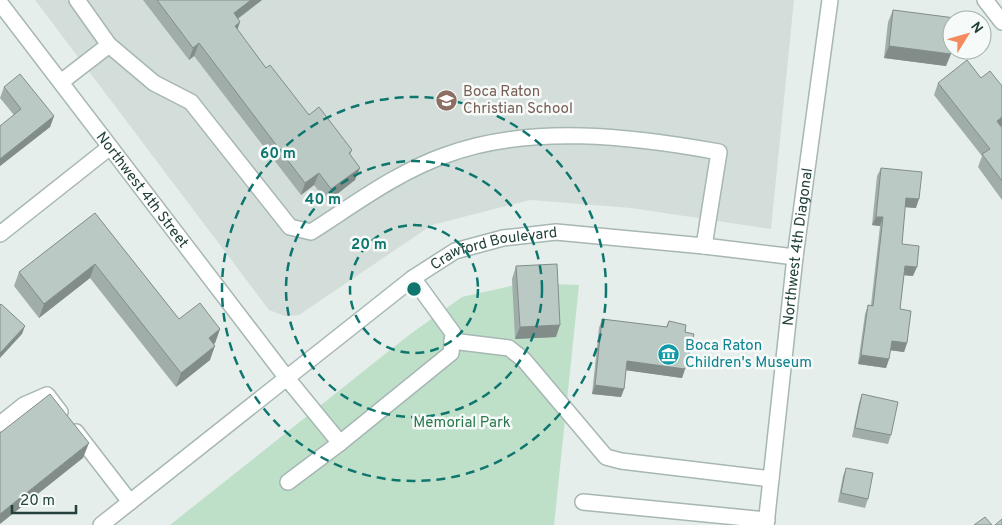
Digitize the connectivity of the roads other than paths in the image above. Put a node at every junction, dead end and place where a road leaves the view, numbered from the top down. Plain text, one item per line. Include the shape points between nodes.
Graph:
1 (76, 0) edge
2 (830, 0) edge
3 (985, 0) edge
4 (0, 3) edge
5 (1002, 22) edge
6 (109, 45) junction
7 (61, 82) junction
8 (110, 147) junction
9 (0, 234) edge
10 (704, 246) junction
11 (796, 257) junction
12 (412, 278) junction
13 (452, 340) junction
14 (286, 377) junction
15 (0, 424) edge
16 (340, 443) junction
17 (772, 479) junction
18 (288, 482) dead end
19 (130, 502) junction
20 (583, 502) dead end
21 (767, 522) edge
22 (102, 525) edge

1 - 6 street
2 - 11 street, Northwest 4th Diagonal
3 - 5 street
4 - 7 street, Northwest 4th Street
6 - 7 street
6 - 10 street via 154,83 191,102 290,227 312,232 397,177 446,154 506,139 576,135 719,152
7 - 8 street, Northwest 4th Street
8 - 9 street
8 - 14 street, Northwest 4th Street
10 - 11 street, Crawford Boulevard
10 - 12 street, Crawford Boulevard via 556,232 503,238 455,251
11 - 17 street, Northwest 4th Diagonal
12 - 13 street via 452,334
12 - 14 street, Crawford Boulevard
13 - 16 street via 451,353
13 - 17 street via 508,348 524,360 606,457
14 - 16 street, Northwest 4th Street
14 - 19 street, Crawford Boulevard
15 - 19 street via 24,405 47,395
16 - 18 street
17 - 21 street, Northwest 4th Diagonal
19 - 22 street, Crawford Boulevard
20 - 21 street

